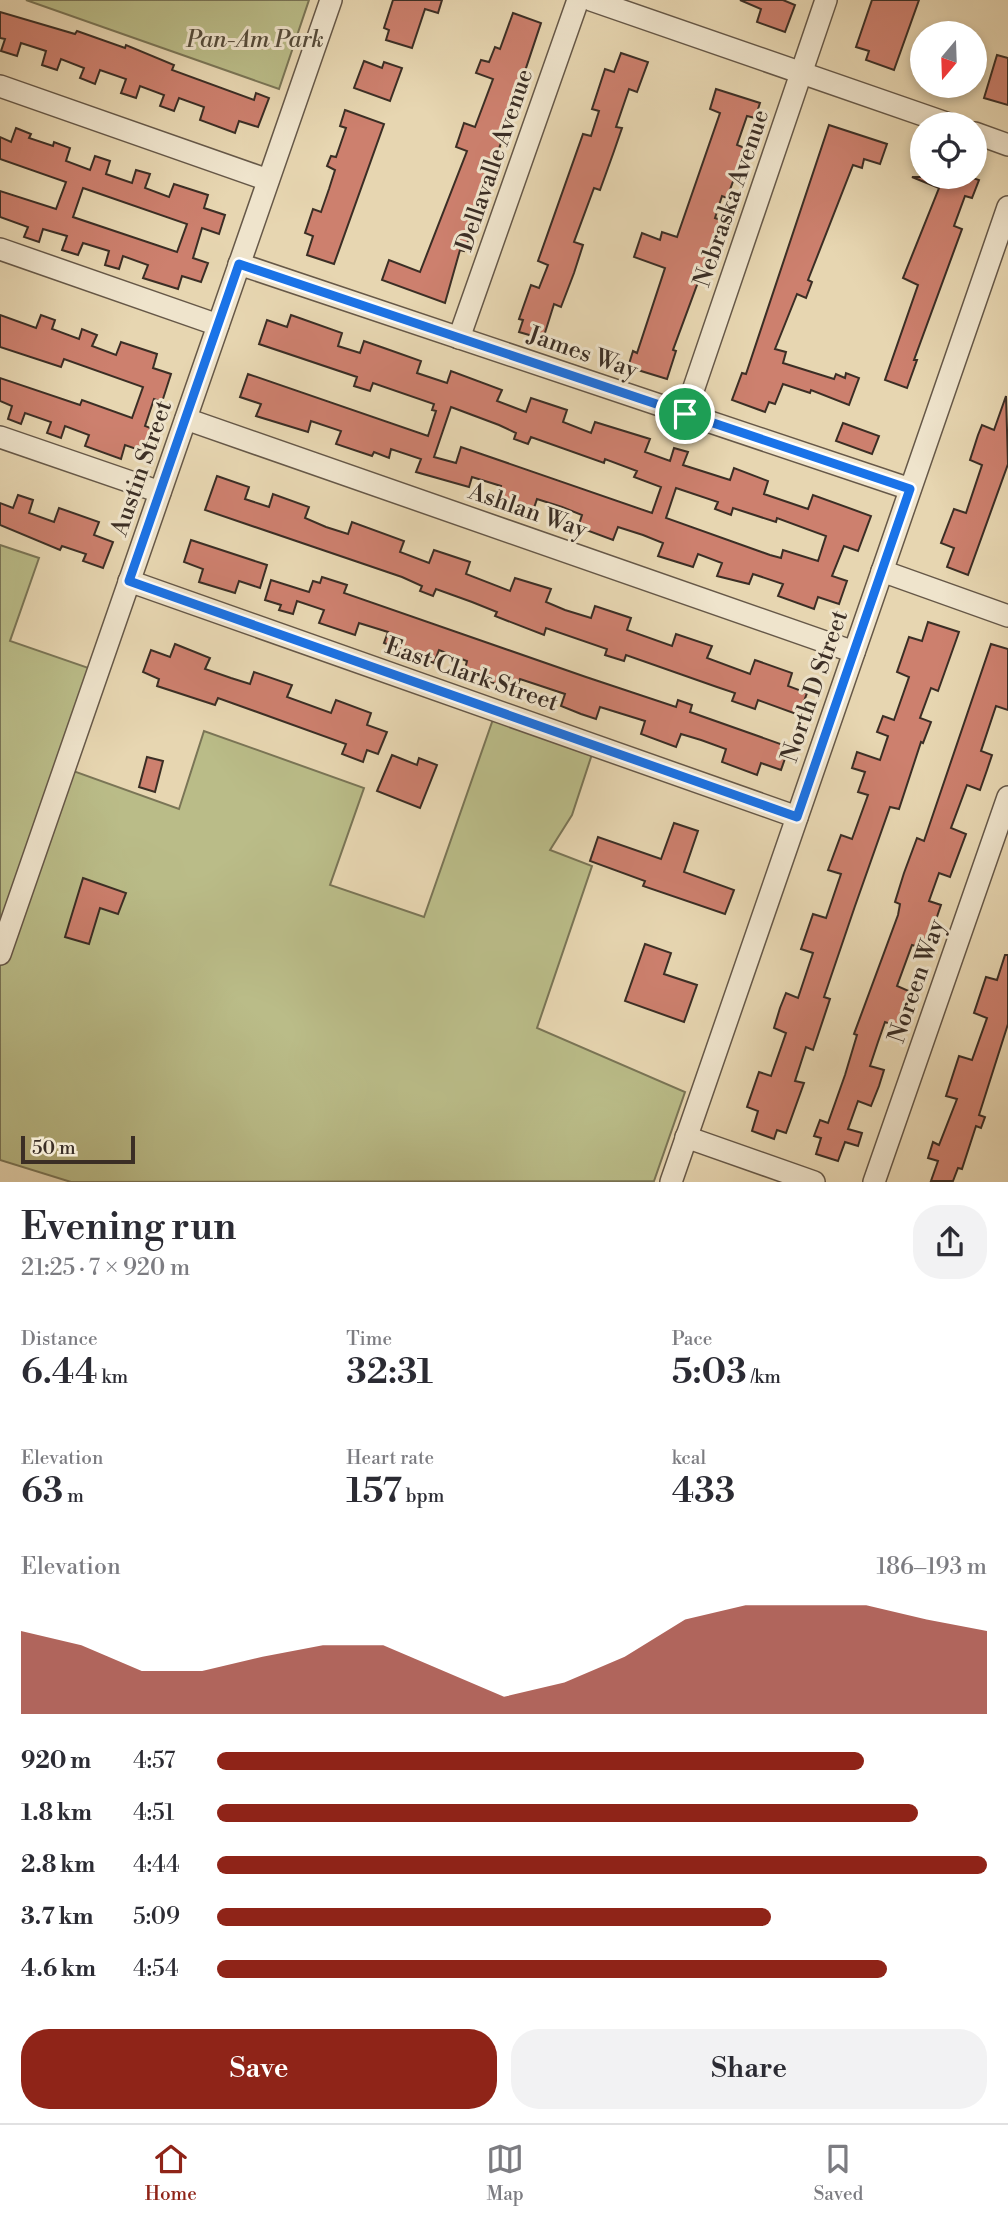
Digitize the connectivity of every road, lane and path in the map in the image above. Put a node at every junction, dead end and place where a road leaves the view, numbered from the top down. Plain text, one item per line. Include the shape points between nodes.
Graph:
1 (331, 0) edge
2 (578, 0) edge
3 (591, 0) edge
4 (826, 0) edge
5 (801, 73) junction
6 (0, 86) edge
7 (914, 112) edge
8 (987, 137) edge
9 (1008, 145) edge
10 (268, 180) junction
11 (1008, 207) edge
12 (0, 248) edge
13 (239, 264) junction
14 (218, 325) junction
15 (459, 338) junction
16 (685, 414) junction
17 (186, 419) junction
18 (0, 437) edge
19 (910, 489) junction
20 (160, 492) junction
21 (882, 571) junction
22 (129, 581) junction
23 (1008, 616) edge
24 (854, 652) junction
25 (1008, 797) edge
26 (797, 817) junction
27 (0, 954) edge
28 (686, 1137) junction
29 (671, 1181) edge
30 (814, 1181) edge
31 (874, 1181) edge

1 - 10 street, Austin Street
2 - 15 street, Dellavalle Avenue
3 - 5 street
4 - 5 street, Nebraska Avenue
5 - 7 street
5 - 16 street, Nebraska Avenue
6 - 10 street
8 - 9 street
10 - 13 street, Austin Street
11 - 19 street, North D Street
12 - 14 street
13 - 14 street, Austin Street
13 - 15 street, James Way
14 - 17 street, Austin Street
15 - 16 street, James Way
16 - 19 street, James Way
17 - 20 street, Austin Street
17 - 24 street, Ashlan Way
18 - 20 street
19 - 21 street, North D Street
20 - 22 street, Austin Street
21 - 23 street
21 - 24 street, North D Street
22 - 26 street, East Clark Street
22 - 27 street, Austin Street
24 - 26 street, North D Street
25 - 31 street, Noreen Way
26 - 28 street, North D Street
28 - 29 street, North D Street
28 - 30 street

